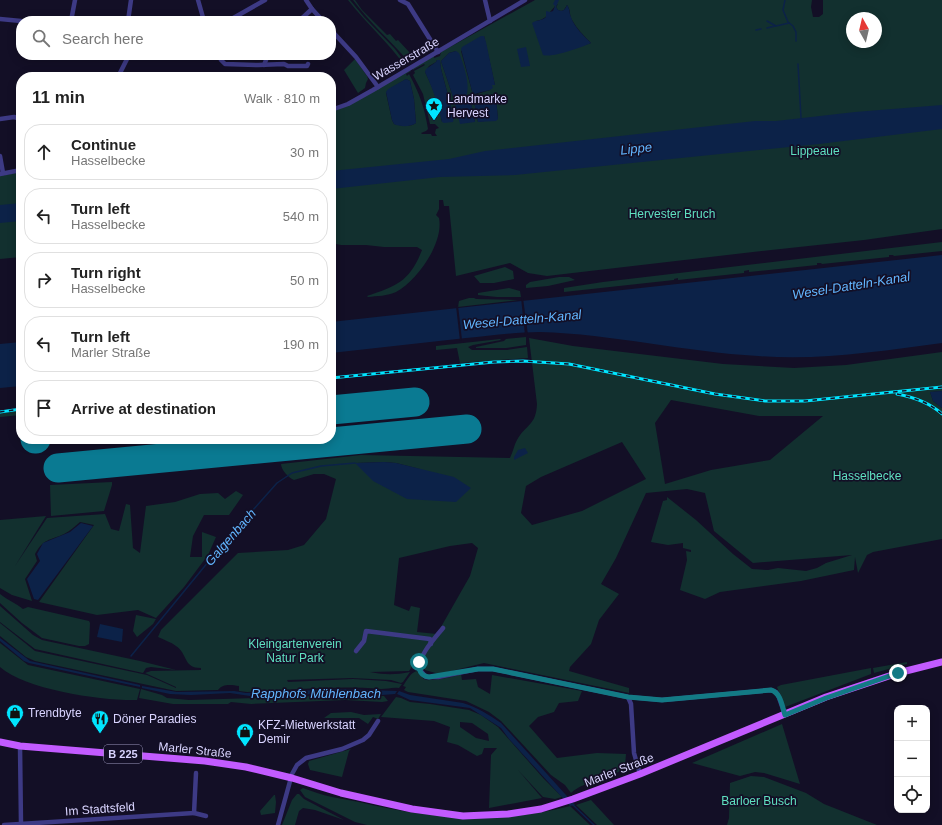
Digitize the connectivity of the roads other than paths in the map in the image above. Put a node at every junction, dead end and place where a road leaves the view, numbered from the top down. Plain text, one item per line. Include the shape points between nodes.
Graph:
1 (75, 0) edge
2 (131, 0) edge
3 (198, 0) edge
4 (265, 0) edge
5 (306, 0) edge
6 (400, 0) edge
7 (485, 0) edge
8 (525, 0) edge
9 (312, 9) junction
10 (72, 16) edge
11 (129, 16) edge
12 (203, 16) edge
13 (237, 16) edge
14 (304, 16) edge
15 (318, 16) edge
16 (0, 19) edge
17 (16, 21) edge
18 (490, 21) junction
19 (336, 35) edge
20 (438, 52) junction
21 (126, 60) edge
22 (221, 60) dead end
23 (266, 60) edge
24 (308, 64) dead end
25 (264, 65) junction
26 (120, 72) edge
27 (378, 87) junction
28 (336, 108) edge
29 (16, 118) edge
30 (0, 119) edge
31 (0, 156) edge
32 (16, 171) edge
33 (1, 173) edge
34 (443, 628) dead end
35 (431, 644) junction
36 (356, 651) dead end
37 (942, 662) edge
38 (628, 697) junction
39 (785, 715) junction
40 (378, 721) dead end
41 (0, 742) edge
42 (20, 746) junction
43 (196, 773) dead end
44 (640, 774) junction
45 (292, 778) junction
46 (194, 812) junction
47 (206, 816) dead end
48 (21, 824) junction
49 (4, 825) edge
50 (8, 825) edge
51 (278, 825) edge

1 - 10 street
2 - 11 street
3 - 12 street
4 - 13 street
5 - 9 street
6 - 20 street via 408,4
7 - 18 street
8 - 18 street, Wasserstraße
9 - 14 street
9 - 15 street
16 - 17 street
18 - 20 street, Wasserstraße
19 - 27 street
20 - 27 street, Wasserstraße
21 - 26 street
22 - 25 street via 225,64
23 - 25 street
24 - 25 street
27 - 28 street, Wasserstraße
29 - 30 street
31 - 33 street
32 - 33 street
34 - 35 street
35 - 36 street via 430,639 366,631 364,641
35 - 38 street via 419,665 420,672 426,677 493,669
37 - 39 main road, Marler Straße / B 225 via 875,680
38 - 39 street via 667,700 771,690 778,695
38 - 44 street via 631,704 634,753
39 - 44 main road, Marler Straße / B 225
40 - 45 street via 369,735 360,742 306,758 297,765
41 - 42 main road, Marler Straße / B 225
42 - 45 main road, Marler Straße / B 225 via 212,762
42 - 48 street
43 - 46 street
44 - 45 main road, Marler Straße / B 225 via 554,805 498,815 463,816 412,809 341,793
45 - 51 street
46 - 47 street, Im Stadtsfeld
46 - 48 street, Im Stadtsfeld
48 - 50 street, Im Stadtsfeld
49 - 50 street, Im Stadtsfeld

